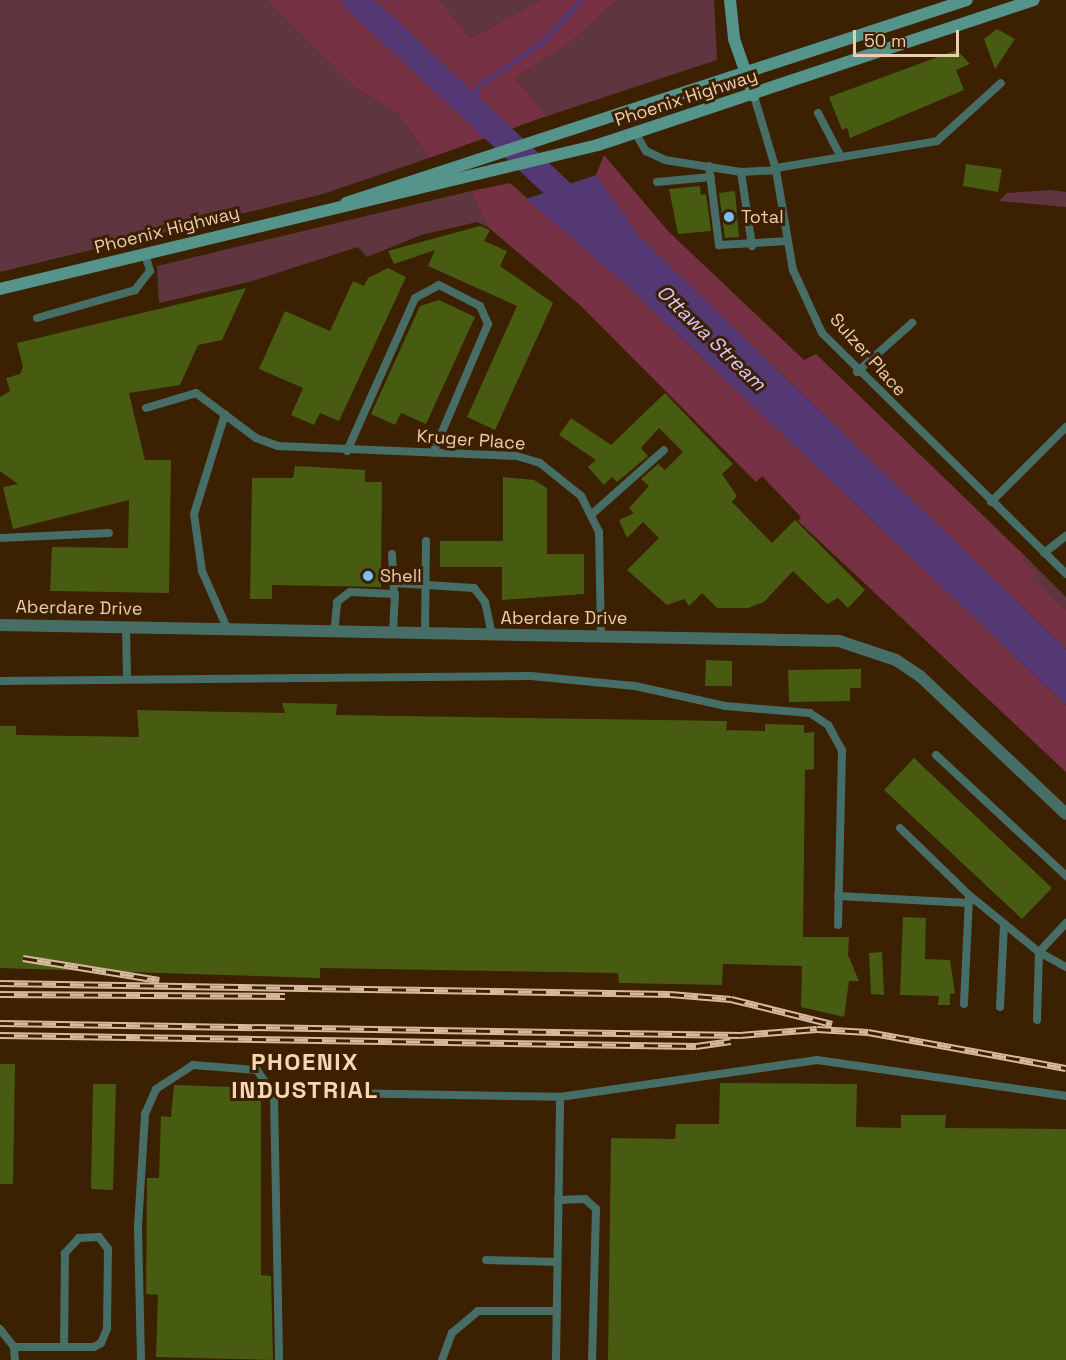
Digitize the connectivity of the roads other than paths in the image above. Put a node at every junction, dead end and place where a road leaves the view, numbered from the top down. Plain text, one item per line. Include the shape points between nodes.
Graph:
1 (730, 0) edge
2 (967, 0) edge
3 (1034, 0) edge
4 (743, 72) junction
5 (1001, 83) dead end
6 (754, 96) junction
7 (818, 113) dead end
8 (636, 134) junction
9 (840, 157) junction
10 (710, 166) junction
11 (776, 169) junction
12 (741, 172) junction
13 (711, 177) junction
14 (657, 182) dead end
15 (342, 205) junction
16 (788, 241) junction
17 (752, 246) junction
18 (145, 254) junction
19 (0, 289) edge
20 (37, 318) dead end
21 (912, 323) dead end
22 (857, 372) junction
23 (146, 408) dead end
24 (225, 414) junction
25 (1066, 427) edge
26 (664, 450) dead end
27 (348, 451) junction
28 (433, 453) junction
29 (991, 502) junction
30 (592, 514) junction
31 (109, 533) dead end
32 (1066, 536) edge
33 (0, 538) edge
34 (426, 541) dead end
35 (1044, 553) junction
36 (392, 554) dead end
37 (1066, 574) edge
38 (394, 583) junction
39 (423, 584) junction
40 (394, 594) junction
41 (0, 625) edge
42 (126, 627) junction
43 (227, 628) junction
44 (334, 633) junction
45 (393, 633) junction
46 (425, 634) junction
47 (492, 635) junction
48 (601, 636) junction
49 (127, 677) junction
50 (0, 681) edge
51 (936, 755) dead end
52 (1066, 814) edge
53 (900, 828) dead end
54 (1066, 876) edge
55 (838, 896) junction
56 (969, 899) junction
57 (1066, 923) edge
58 (1004, 924) junction
59 (838, 925) dead end
60 (1039, 952) junction
61 (1066, 967) edge
62 (964, 1004) dead end
63 (1000, 1007) dead end
64 (1037, 1020) dead end
65 (340, 1093) dead end
66 (560, 1096) junction
67 (1066, 1096) edge
68 (558, 1200) junction
69 (486, 1260) dead end
70 (557, 1262) junction
71 (557, 1311) junction
72 (0, 1329) edge
73 (14, 1347) junction
74 (64, 1347) junction
75 (15, 1360) edge
76 (141, 1360) edge
77 (279, 1360) edge
78 (442, 1360) edge
79 (556, 1360) edge
80 (592, 1360) edge

1 - 4 main road
2 - 4 main road, Phoenix Highway
3 - 6 main road, Phoenix Highway
4 - 6 main road
4 - 15 main road, Phoenix Highway via 564,128
5 - 9 lane via 937,141
6 - 8 main road, Phoenix Highway
6 - 11 lane, Sulzer Place
7 - 9 lane
8 - 10 lane via 654,157
8 - 15 main road, Phoenix Highway via 470,178
9 - 11 lane
10 - 12 lane
10 - 13 lane
11 - 12 lane
11 - 16 lane, Sulzer Place
12 - 17 lane
13 - 14 lane
13 - 17 lane via 719,245
15 - 18 main road, Phoenix Highway
16 - 17 lane
16 - 22 lane, Sulzer Place via 804,302 822,333
18 - 19 main road, Phoenix Highway
18 - 20 lane via 150,272 135,290
21 - 22 lane
22 - 29 lane, Sulzer Place
23 - 24 lane, Kruger Place via 187,393
24 - 27 lane, Kruger Place via 256,438 278,446
24 - 43 lane via 194,514 202,571
25 - 29 lane
26 - 30 lane
27 - 28 lane, Kruger Place
27 - 28 lane via 414,298 439,285 480,306 488,324
28 - 30 lane, Kruger Place via 518,456 540,463 565,479
29 - 35 lane, Sulzer Place
30 - 48 lane, Kruger Place via 601,565
31 - 33 lane
32 - 35 lane
34 - 39 lane
35 - 37 lane, Sulzer Place
36 - 38 lane
38 - 39 lane
38 - 40 lane
39 - 46 lane
39 - 47 lane via 474,588 485,602
40 - 44 lane via 344,595 337,602
40 - 45 lane
41 - 42 street, Aberdare Drive
42 - 43 street, Aberdare Drive
42 - 49 lane
43 - 44 street, Aberdare Drive
44 - 45 street, Aberdare Drive
45 - 46 street, Aberdare Drive
46 - 47 street, Aberdare Drive
47 - 48 street, Aberdare Drive
48 - 52 street, Aberdare Drive via 839,640 865,647 921,677
49 - 50 lane
49 - 55 lane via 531,676 635,686 725,706 810,713 828,724 842,750
51 - 54 lane
53 - 56 lane
55 - 56 lane
55 - 59 lane
56 - 58 lane
56 - 62 lane
57 - 60 lane
58 - 60 lane
58 - 63 lane
60 - 61 lane
60 - 64 lane
65 - 66 lane
66 - 67 lane via 817,1060
66 - 68 lane
68 - 70 lane
68 - 80 lane via 585,1199 596,1209
69 - 70 lane
70 - 71 lane
71 - 78 lane via 478,1311 452,1333
71 - 79 lane
72 - 73 lane
73 - 74 lane
73 - 75 lane
74 - 74 lane via 94,1347 105,1337 108,1249 99,1237 79,1238 65,1253
76 - 77 lane via 138,1226 145,1114 156,1089 193,1065 257,1070 274,1095

